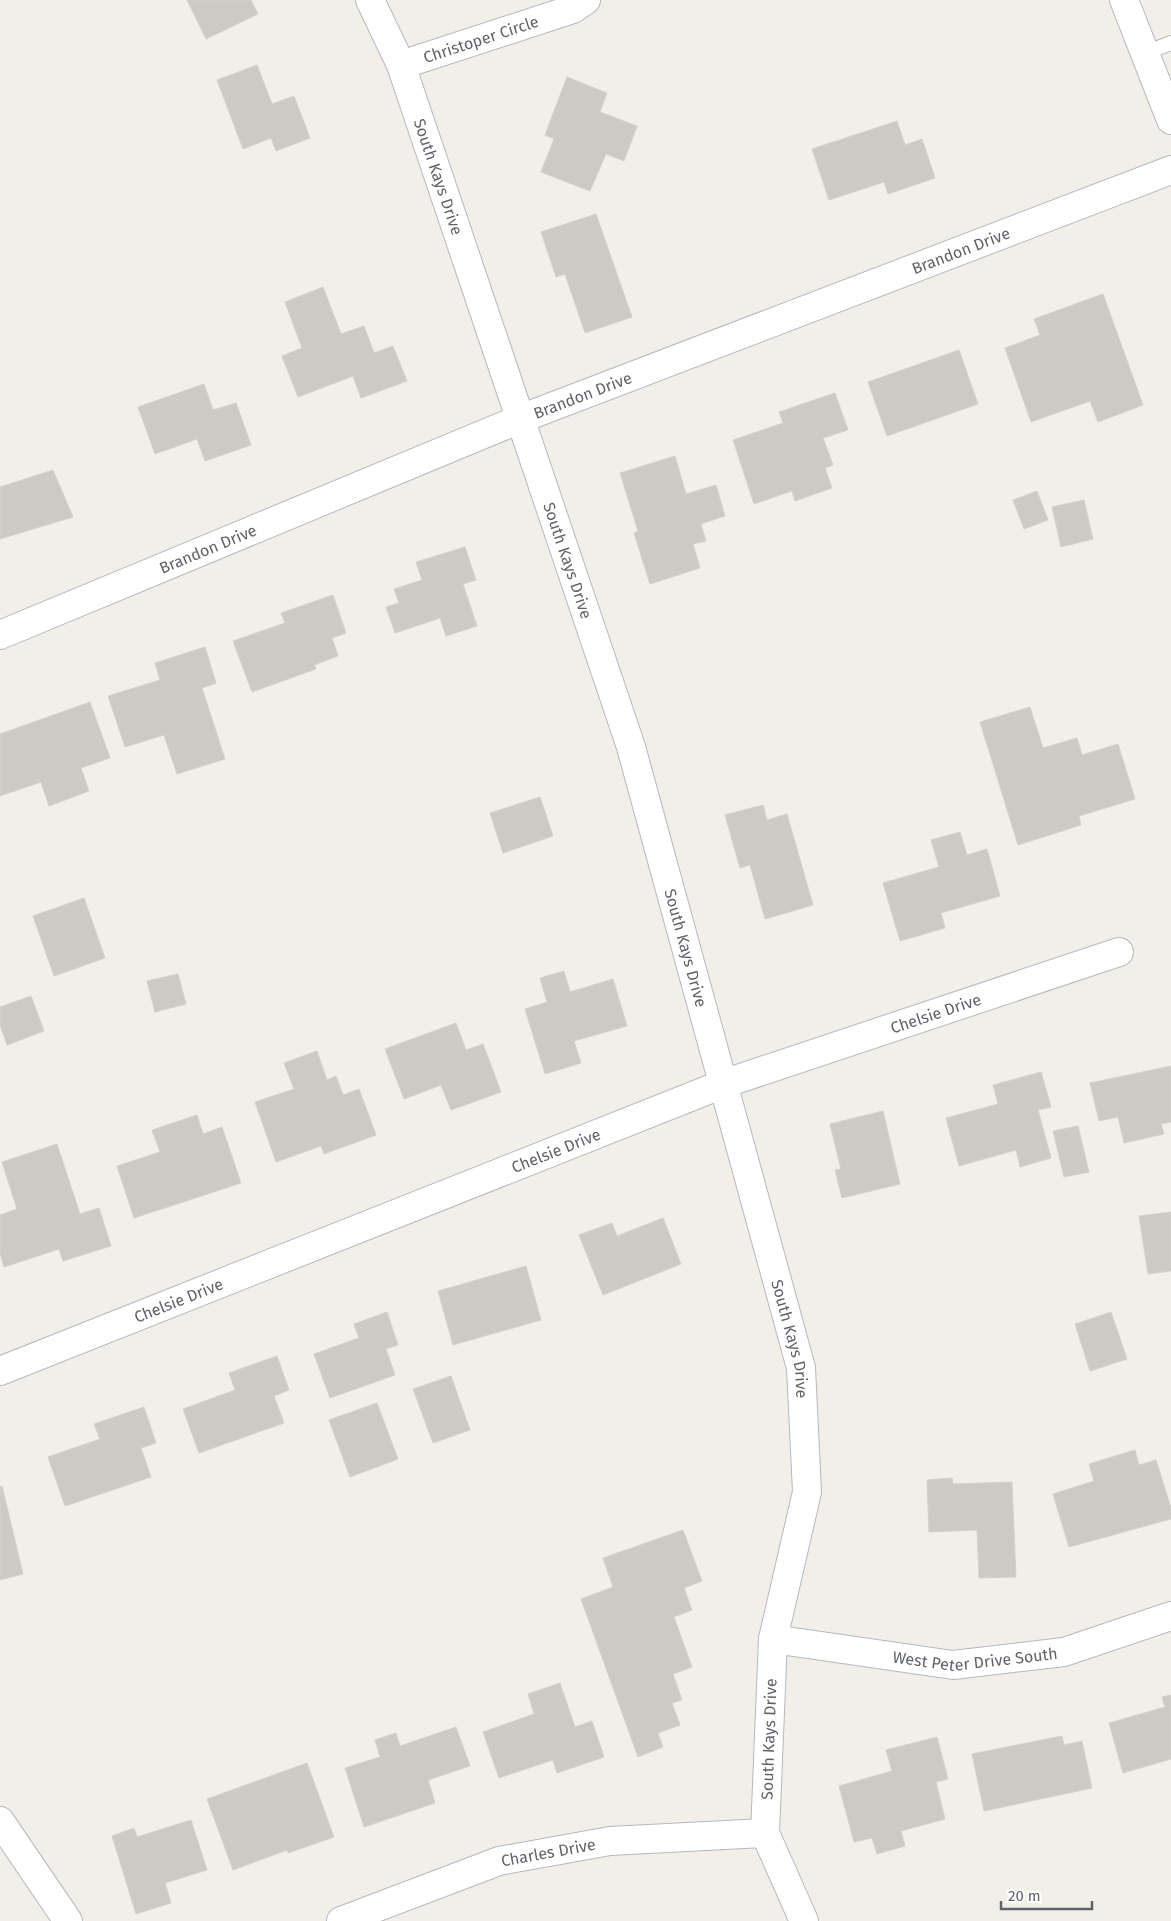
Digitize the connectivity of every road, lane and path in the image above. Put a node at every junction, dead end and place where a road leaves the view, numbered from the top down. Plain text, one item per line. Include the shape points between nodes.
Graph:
1 (370, 0) edge
2 (586, 0) edge
3 (1124, 0) edge
4 (1171, 43) edge
5 (1145, 53) junction
6 (401, 65) junction
7 (1171, 120) edge
8 (1171, 170) edge
9 (520, 419) junction
10 (0, 635) edge
11 (1120, 952) dead end
12 (723, 1084) junction
13 (0, 1371) edge
14 (1171, 1616) edge
15 (774, 1639) junction
16 (0, 1821) edge
17 (765, 1833) junction
18 (68, 1921) edge
19 (341, 1921) edge
20 (804, 1921) edge

1 - 6 street, South Kays Drive
2 - 6 street, Christoper Circle via 573,9
3 - 5 street
4 - 5 lane
5 - 7 street
6 - 9 street, South Kays Drive
8 - 9 street, Brandon Drive
9 - 10 street, Brandon Drive
9 - 12 street, South Kays Drive via 631,747
11 - 12 street, Chelsie Drive
12 - 13 street, Chelsie Drive
12 - 15 street, South Kays Drive via 800,1368 807,1492
14 - 15 street, West Peter Drive South via 1064,1652 953,1665
15 - 17 street, South Kays Drive
16 - 18 street
17 - 19 street, Charles Drive via 610,1841 499,1860
17 - 20 street, South Kays Drive

